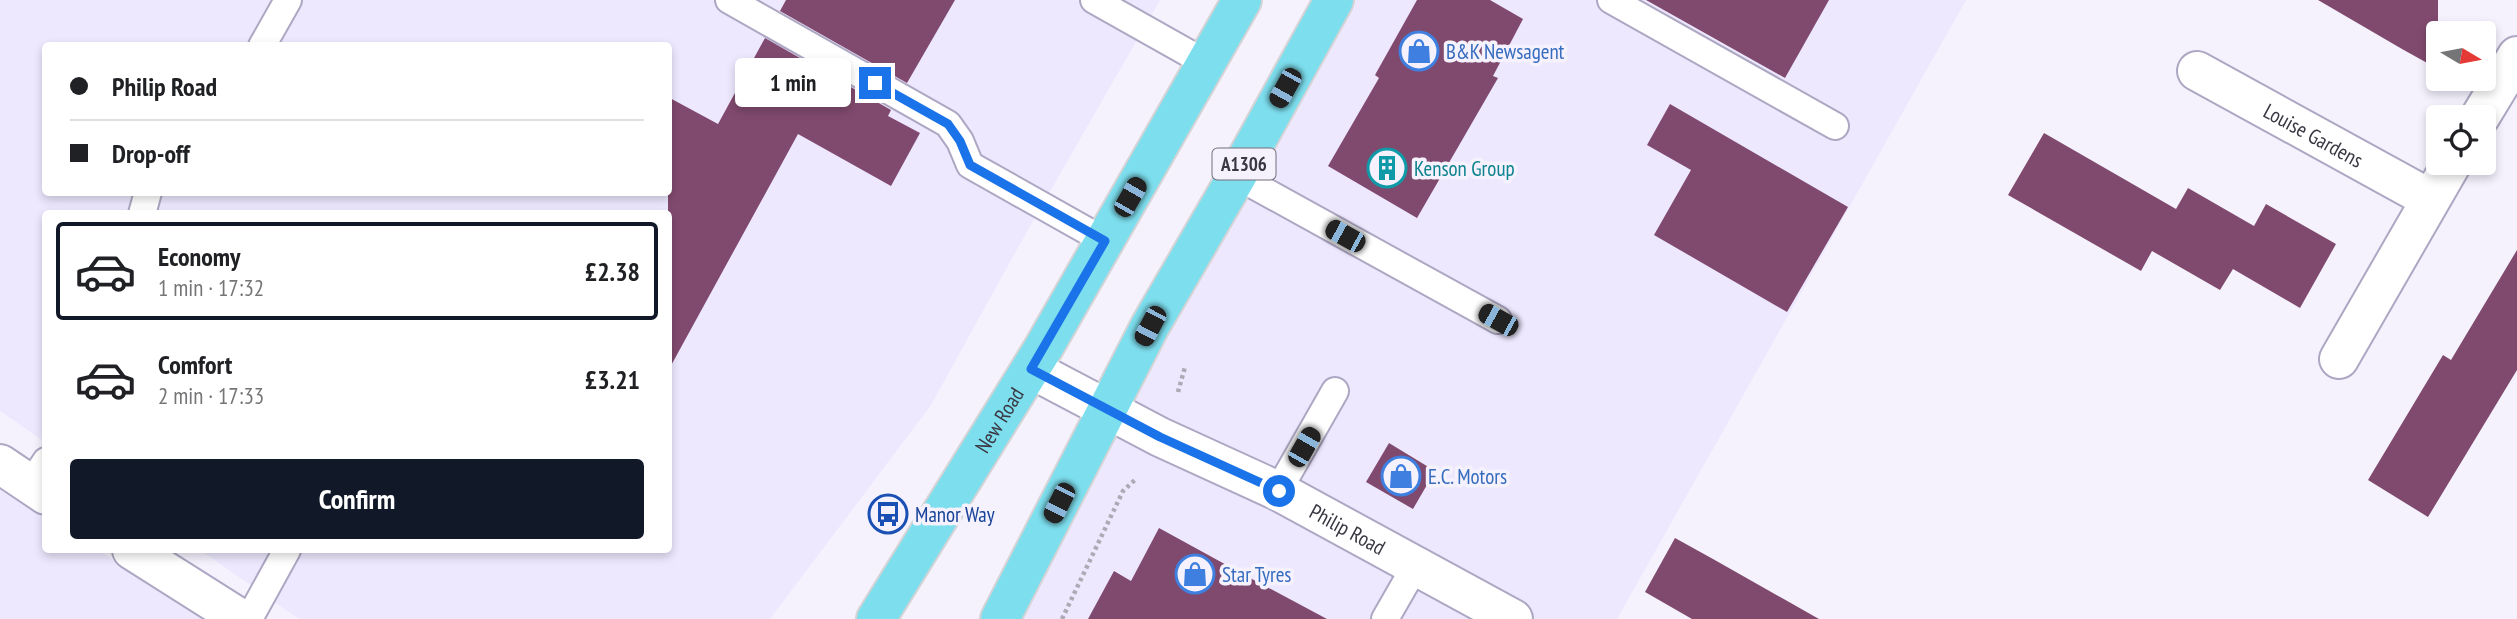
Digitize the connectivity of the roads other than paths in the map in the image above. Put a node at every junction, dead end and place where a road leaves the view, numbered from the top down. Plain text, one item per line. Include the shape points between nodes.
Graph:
1 (288, 0) edge
2 (729, 0) edge
3 (1094, 0) edge
4 (1242, 0) edge
5 (1334, 0) edge
6 (1611, 0) edge
7 (264, 42) edge
8 (2517, 56) edge
9 (1206, 63) junction
10 (2197, 71) dead end
11 (2487, 105) edge
12 (1835, 126) dead end
13 (2445, 175) edge
14 (1237, 176) junction
15 (2430, 199) junction
16 (1105, 241) junction
17 (1498, 320) dead end
18 (2339, 359) dead end
19 (1031, 369) junction
20 (1335, 391) dead end
21 (1106, 410) junction
22 (1279, 491) junction
23 (137, 553) edge
24 (285, 553) edge
25 (1416, 565) junction
26 (241, 619) edge
27 (249, 619) edge
28 (876, 619) edge
29 (1000, 619) edge
30 (1385, 619) edge
31 (1513, 619) edge

1 - 7 lane
2 - 16 lane via 948,124 970,165
3 - 9 lane
4 - 9 main road, New Road
5 - 14 main road, A1306
6 - 12 lane
8 - 11 street
9 - 16 main road, New Road
10 - 15 street, Louise Gardens
13 - 15 street
14 - 17 lane
14 - 21 main road, A1306
15 - 18 street
16 - 19 main road, New Road
19 - 21 street, Philip Road
19 - 28 main road, New Road
20 - 22 lane
21 - 22 street, Philip Road
21 - 29 main road, A1306
22 - 25 street, Philip Road
23 - 26 street
24 - 27 lane
25 - 30 lane
25 - 31 street, Philip Road

